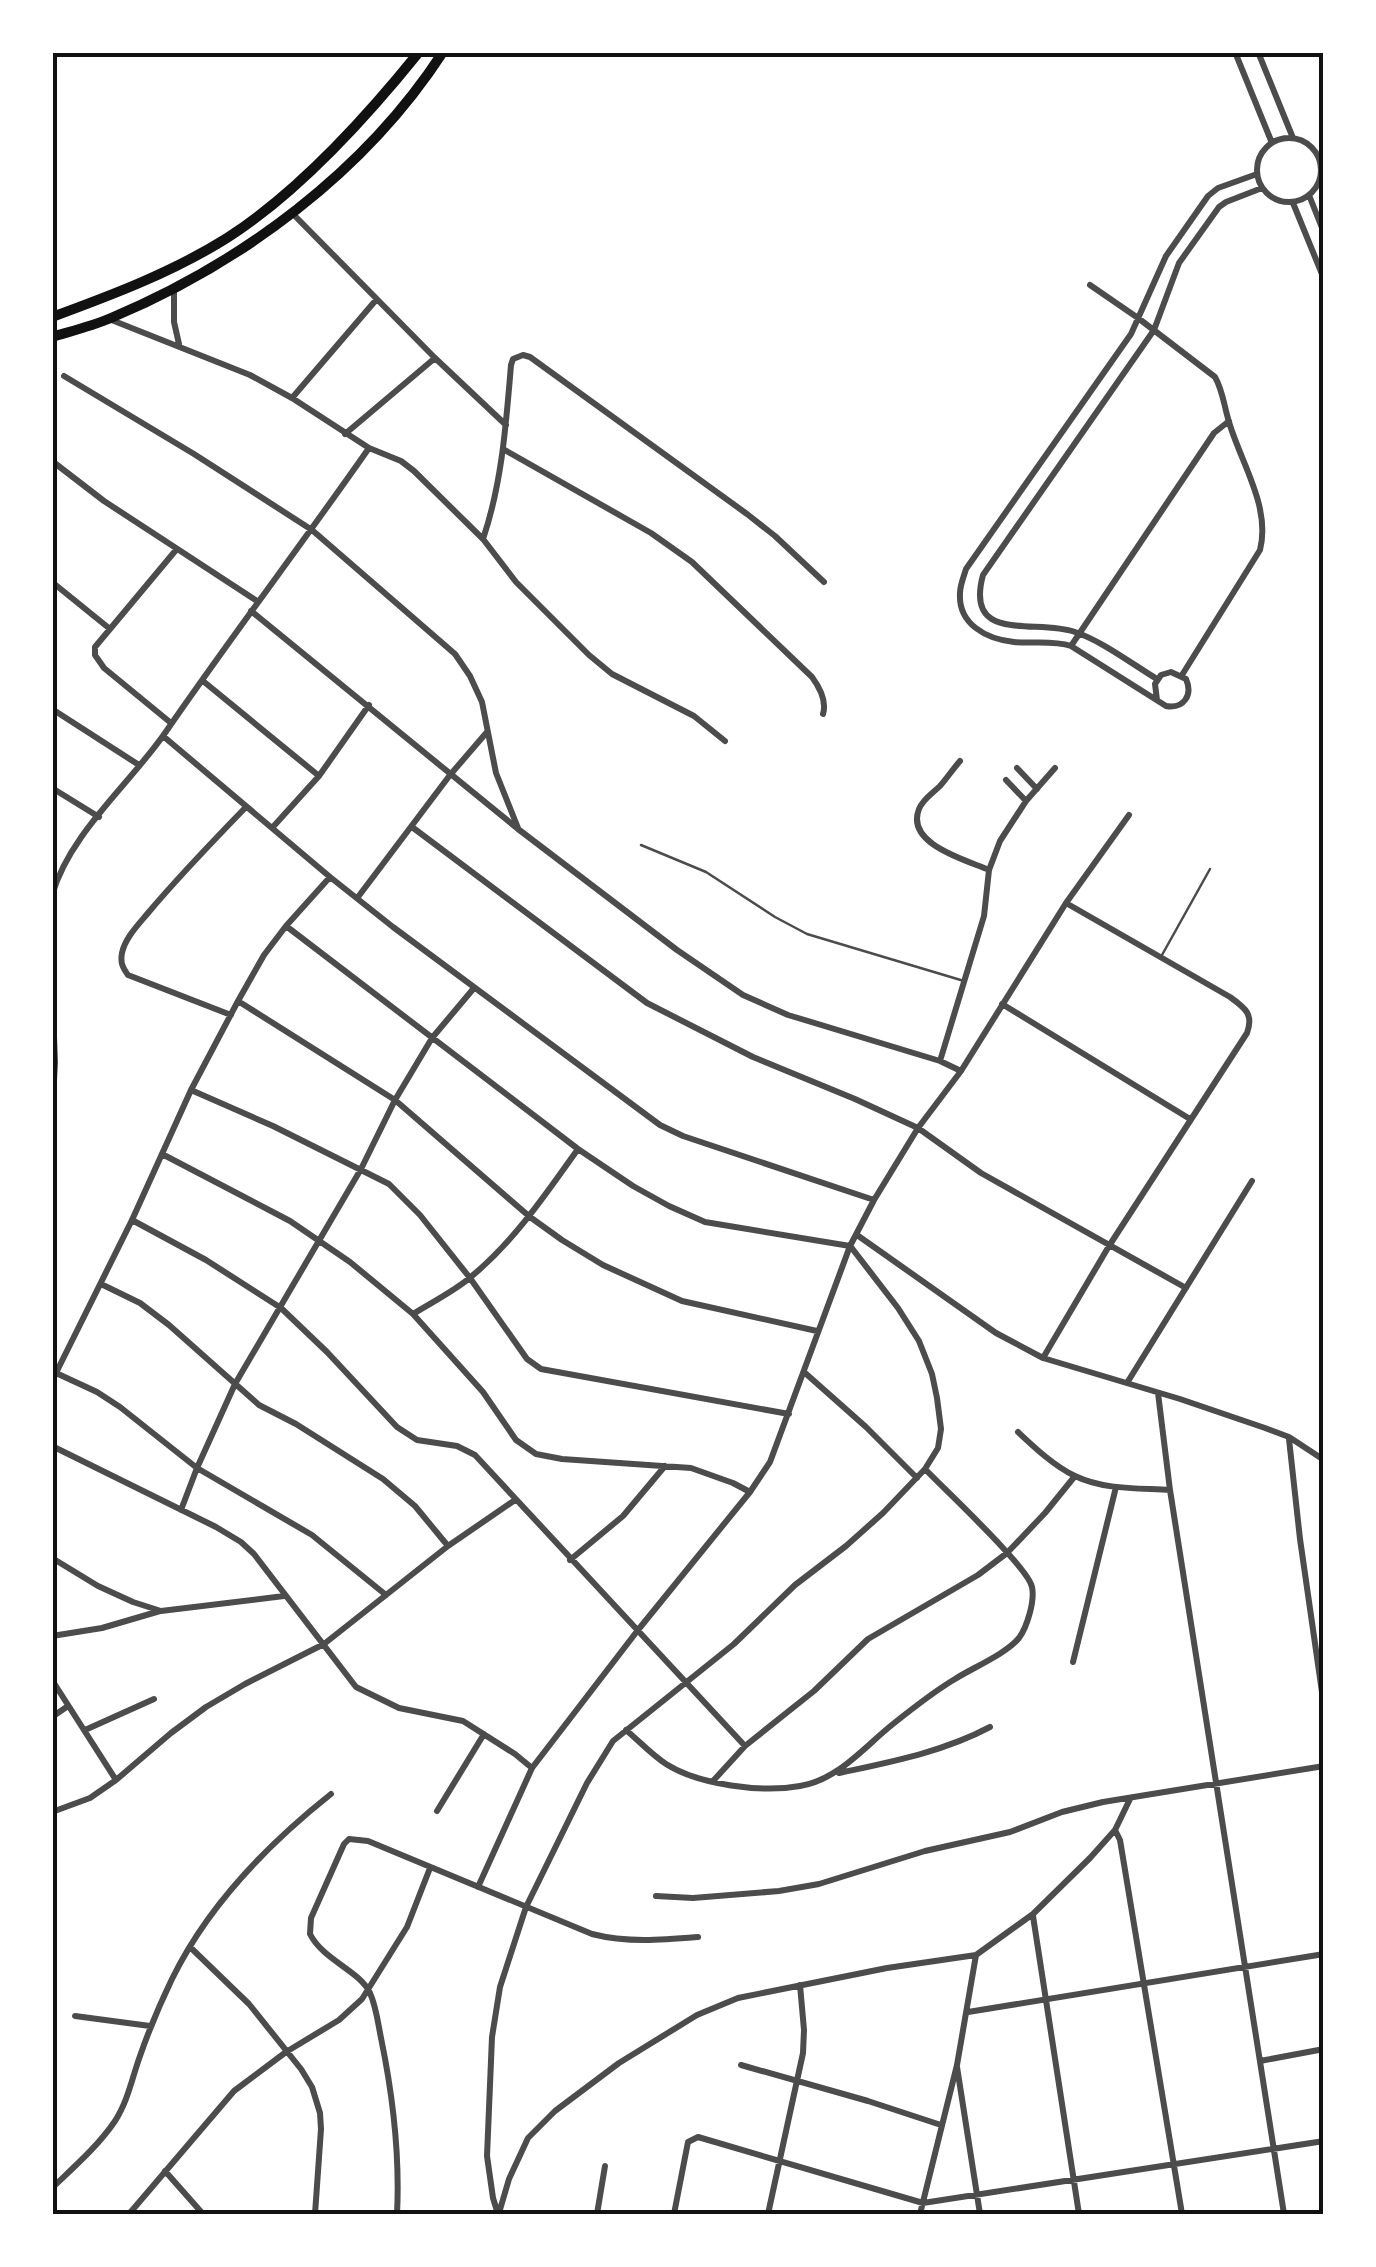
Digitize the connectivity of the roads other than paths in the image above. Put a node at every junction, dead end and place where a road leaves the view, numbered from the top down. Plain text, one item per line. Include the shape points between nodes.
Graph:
1 (418, 52) edge
2 (443, 52) edge
3 (1234, 52) edge
4 (1258, 52) edge
5 (1293, 138) junction
6 (1272, 143) junction
7 (1320, 152) edge
8 (1257, 174) junction
9 (1262, 188) junction
10 (1309, 196) junction
11 (1293, 203) junction
12 (292, 213) junction
13 (1324, 233) edge
14 (1324, 279) edge
15 (1090, 285) dead end
16 (174, 288) junction
17 (376, 300) junction
18 (52, 316) edge
19 (1138, 318) junction
20 (108, 319) junction
21 (1154, 330) junction
22 (52, 337) edge
23 (179, 345) junction
24 (435, 358) junction
25 (64, 376) dead end
26 (292, 398) junction
27 (1228, 421) junction
28 (506, 425) junction
29 (345, 434) junction
30 (368, 448) junction
31 (503, 449) junction
32 (52, 460) edge
33 (312, 530) junction
34 (483, 539) junction
35 (176, 550) junction
36 (52, 582) edge
37 (824, 582) dead end
38 (258, 601) junction
39 (251, 612) junction
40 (110, 629) junction
41 (1080, 633) junction
42 (1071, 646) junction
43 (1182, 675) junction
44 (1157, 679) junction
45 (203, 682) junction
46 (1157, 700) junction
47 (368, 706) junction
48 (52, 709) edge
49 (823, 714) dead end
50 (171, 723) junction
51 (488, 731) junction
52 (163, 736) junction
53 (725, 741) dead end
54 (960, 761) dead end
55 (139, 764) junction
56 (1017, 768) dead end
57 (1055, 768) dead end
58 (450, 775) junction
59 (320, 776) junction
60 (1006, 780) dead end
61 (52, 788) edge
62 (1037, 790) junction
63 (1026, 801) junction
64 (246, 808) junction
65 (1129, 815) dead end
66 (99, 817) junction
67 (272, 828) junction
68 (412, 828) junction
69 (518, 829) junction
70 (641, 845) dead end
71 (1210, 869) dead end
72 (989, 870) junction
73 (330, 877) junction
74 (52, 895) edge
75 (358, 898) junction
76 (1066, 904) junction
77 (286, 926) junction
78 (1160, 958) junction
79 (964, 982) junction
80 (52, 986) edge
81 (474, 988) junction
82 (238, 1001) junction
83 (1002, 1004) junction
84 (230, 1015) junction
85 (432, 1038) junction
86 (940, 1061) junction
87 (961, 1071) junction
88 (192, 1090) junction
89 (395, 1100) junction
90 (52, 1117) edge
91 (1190, 1120) junction
92 (918, 1128) junction
93 (578, 1150) junction
94 (162, 1154) junction
95 (361, 1168) junction
96 (1252, 1181) dead end
97 (874, 1200) junction
98 (530, 1217) junction
99 (132, 1220) junction
100 (857, 1235) junction
101 (319, 1238) junction
102 (850, 1246) junction
103 (1109, 1246) junction
104 (470, 1278) junction
105 (101, 1284) junction
106 (1186, 1288) junction
107 (280, 1308) junction
108 (413, 1314) junction
109 (817, 1330) junction
110 (1043, 1358) junction
111 (804, 1372) junction
112 (54, 1377) edge
113 (1127, 1383) junction
114 (234, 1384) junction
115 (1158, 1393) junction
116 (789, 1414) junction
117 (1018, 1432) dead end
118 (1289, 1438) junction
119 (52, 1446) edge
120 (1324, 1460) edge
121 (664, 1466) junction
122 (197, 1468) junction
123 (925, 1470) junction
124 (1075, 1476) junction
125 (917, 1478) junction
126 (1116, 1487) junction
127 (1170, 1490) junction
128 (750, 1492) junction
129 (516, 1500) junction
130 (180, 1510) junction
131 (448, 1546) junction
132 (1007, 1553) junction
133 (52, 1558) edge
134 (570, 1560) junction
135 (386, 1595) junction
136 (284, 1596) junction
137 (161, 1611) junction
138 (638, 1630) junction
139 (52, 1636) edge
140 (324, 1644) junction
141 (1074, 1662) dead end
142 (52, 1680) edge
143 (685, 1683) junction
144 (154, 1699) dead end
145 (68, 1706) junction
146 (1324, 1706) edge
147 (52, 1717) edge
148 (990, 1727) dead end
149 (85, 1730) junction
150 (626, 1730) junction
151 (484, 1734) junction
152 (745, 1746) junction
153 (1324, 1766) edge
154 (532, 1768) junction
155 (833, 1774) junction
156 (116, 1780) junction
157 (712, 1782) junction
158 (1216, 1782) junction
159 (331, 1794) dead end
160 (1130, 1799) junction
161 (437, 1811) dead end
162 (52, 1812) edge
163 (1115, 1830) junction
164 (430, 1868) junction
165 (478, 1887) junction
166 (656, 1896) dead end
167 (526, 1907) junction
168 (1033, 1914) junction
169 (698, 1937) dead end
170 (190, 1947) junction
171 (1324, 1954) edge
172 (976, 1955) junction
173 (1245, 1968) junction
174 (1144, 1982) junction
175 (800, 1985) junction
176 (369, 1989) junction
177 (1046, 1998) junction
178 (968, 2012) junction
179 (75, 2016) dead end
180 (150, 2026) junction
181 (1324, 2049) edge
182 (286, 2052) junction
183 (1260, 2060) junction
184 (742, 2065) dead end
185 (957, 2065) junction
186 (797, 2082) junction
187 (940, 2125) junction
188 (1324, 2140) edge
189 (1274, 2148) junction
190 (779, 2160) junction
191 (1174, 2164) junction
192 (605, 2166) dead end
193 (166, 2172) junction
194 (1073, 2180) junction
195 (52, 2188) edge
196 (977, 2194) junction
197 (923, 2203) junction
198 (129, 2214) edge
199 (202, 2214) edge
200 (315, 2214) edge
201 (397, 2214) edge
202 (498, 2214) edge
203 (597, 2214) edge
204 (674, 2214) edge
205 (768, 2214) edge
206 (920, 2214) edge
207 (980, 2214) edge
208 (1079, 2214) edge
209 (1182, 2214) edge
210 (1284, 2214) edge

1 - 18 highway via 331,151 226,238 123,291
2 - 12 highway via 363,150
3 - 6 street
4 - 5 street
5 - 6 street
5 - 7 street
6 - 8 street
7 - 10 street via 1321,174
8 - 9 street
8 - 19 street via 1208,196 1166,256
9 - 11 street
9 - 21 street via 1219,207 1180,263
10 - 11 street
10 - 13 street
11 - 14 street
12 - 16 highway
12 - 17 street
15 - 19 street
16 - 20 highway
16 - 23 street
17 - 24 street
17 - 26 street
19 - 21 street
19 - 42 street via 966,569 960,592 963,614 991,638
20 - 22 highway
20 - 23 street
21 - 27 street via 1215,377
21 - 41 street via 983,575 978,592 980,607 1000,622
23 - 26 street
24 - 28 street
24 - 29 street
25 - 33 street
26 - 29 street
27 - 41 street
27 - 43 street via 1265,532
28 - 31 street
28 - 37 street via 513,359 530,357 747,514
29 - 30 street
30 - 33 street
30 - 34 street via 414,471
31 - 34 street
31 - 49 street via 692,562 812,677 825,702
32 - 35 street
33 - 38 street
33 - 51 street via 456,654 482,702
34 - 53 street via 589,655
35 - 38 street
35 - 40 street
36 - 40 street
38 - 39 street
39 - 45 street
39 - 47 street
40 - 50 street via 95,655
41 - 42 street
41 - 44 street
42 - 46 street
43 - 44 street
43 - 46 street via 1186,700 1172,708
44 - 46 street
45 - 50 street
45 - 59 street
47 - 58 street
47 - 59 street
48 - 55 street
50 - 52 street
51 - 58 street
51 - 69 street
52 - 55 street
52 - 64 street
54 - 72 street via 918,810 917,826 939,848
55 - 66 street
56 - 62 street
57 - 62 street
58 - 68 street
58 - 69 street
59 - 67 street
60 - 63 street
61 - 66 street
62 - 63 street
63 - 72 street
64 - 67 street
64 - 84 street via 181,873 130,935 121,959 128,975
65 - 76 street
66 - 74 street via 62,867
67 - 73 street
68 - 75 street
68 - 92 street via 647,1003
69 - 86 street via 743,996
70 - 79 lane via 706,872 807,934
71 - 78 lane
72 - 79 street via 984,916
73 - 75 street
73 - 77 street
75 - 81 street
76 - 78 street
76 - 83 street
77 - 82 street
77 - 85 street
78 - 91 street via 1250,1014 1247,1033
79 - 86 street
80 - 90 street
81 - 85 street
81 - 97 street via 660,1125
82 - 84 street
82 - 89 street
83 - 87 street
83 - 91 street
84 - 88 street
85 - 89 street
85 - 93 street
86 - 87 street
87 - 92 street
88 - 94 street
88 - 95 street
89 - 95 street
89 - 98 street
91 - 103 street
92 - 97 street
92 - 103 street via 981,1173
93 - 98 street
93 - 102 street via 705,1222
94 - 99 street
94 - 101 street
95 - 101 street
95 - 104 street via 420,1215
96 - 106 street
97 - 100 street
98 - 104 street
98 - 109 street via 603,1265 682,1301
99 - 105 street
99 - 107 street
100 - 102 street
100 - 110 street via 996,1333
101 - 107 street
101 - 108 street
102 - 109 street
102 - 123 street via 919,1341 932,1374 941,1428
103 - 106 street
103 - 110 street
104 - 108 street
104 - 116 street via 541,1368
105 - 112 street
105 - 114 street via 140,1303
106 - 113 street
107 - 114 street
107 - 129 street via 398,1427 417,1440 475,1455
108 - 121 street via 516,1440 536,1454
109 - 111 street
110 - 113 street
111 - 116 street
111 - 125 street
112 - 122 street via 98,1392
113 - 115 street
114 - 122 street
114 - 131 street via 383,1479
115 - 118 street
115 - 127 street
116 - 128 street
117 - 124 street
118 - 120 street
118 - 146 street
119 - 130 street
121 - 128 street via 691,1468
121 - 134 street via 623,1516
122 - 130 street
122 - 135 street via 312,1535
123 - 125 street
123 - 132 street
124 - 126 street
124 - 132 street
125 - 143 street
126 - 127 street
126 - 141 street
127 - 158 street
128 - 138 street
129 - 131 street
129 - 134 street
130 - 136 street via 241,1542
131 - 135 street
132 - 152 street via 868,1638
132 - 155 street via 1032,1588 1018,1640 942,1687
133 - 137 street via 98,1586
134 - 138 street
135 - 140 street
136 - 137 street
136 - 140 street
137 - 139 street
138 - 143 street
138 - 154 street
140 - 151 street via 372,1696 463,1721
140 - 156 street via 206,1707
142 - 145 street
143 - 150 street
143 - 152 street
144 - 149 street
145 - 147 street
145 - 149 street
148 - 155 street via 946,1746
149 - 156 street
150 - 157 street via 665,1764
150 - 167 street via 587,1783
151 - 154 street
151 - 161 street
152 - 157 street
153 - 158 street
154 - 165 street
155 - 157 street via 784,1788
156 - 162 street
158 - 160 street
158 - 173 street
159 - 170 street via 244,1876
160 - 163 street
160 - 166 street via 1062,1812 820,1884
163 - 168 street
163 - 174 street
164 - 165 street
164 - 176 street via 407,1927
164 - 176 street via 358,1838 339,1852 310,1934 325,1955
165 - 167 street
167 - 169 street via 614,1940
167 - 202 street via 492,2036 487,2156
168 - 172 street
168 - 177 street
170 - 180 street
170 - 182 street via 249,2004
171 - 173 street
172 - 175 street
172 - 178 street
173 - 174 street
173 - 183 street
174 - 177 street
174 - 191 street
175 - 186 street via 804,2030
175 - 202 street via 697,2015 568,2100 528,2138
176 - 182 street via 339,2020
176 - 201 street via 395,2128
177 - 178 street
177 - 194 street
178 - 185 street
179 - 180 street
180 - 195 street via 116,2120
181 - 183 street
182 - 193 street via 234,2091
182 - 200 street via 312,2087 320,2113
183 - 189 street
184 - 186 street
185 - 187 street
185 - 196 street
186 - 187 street
186 - 190 street
187 - 197 street
188 - 189 street
189 - 191 street
189 - 210 street
190 - 197 street
190 - 204 street via 698,2137 688,2142
190 - 205 street
191 - 194 street
191 - 209 street
192 - 203 street
193 - 198 street
193 - 199 street
194 - 196 street
194 - 208 street
196 - 197 street
196 - 207 street
197 - 206 street

